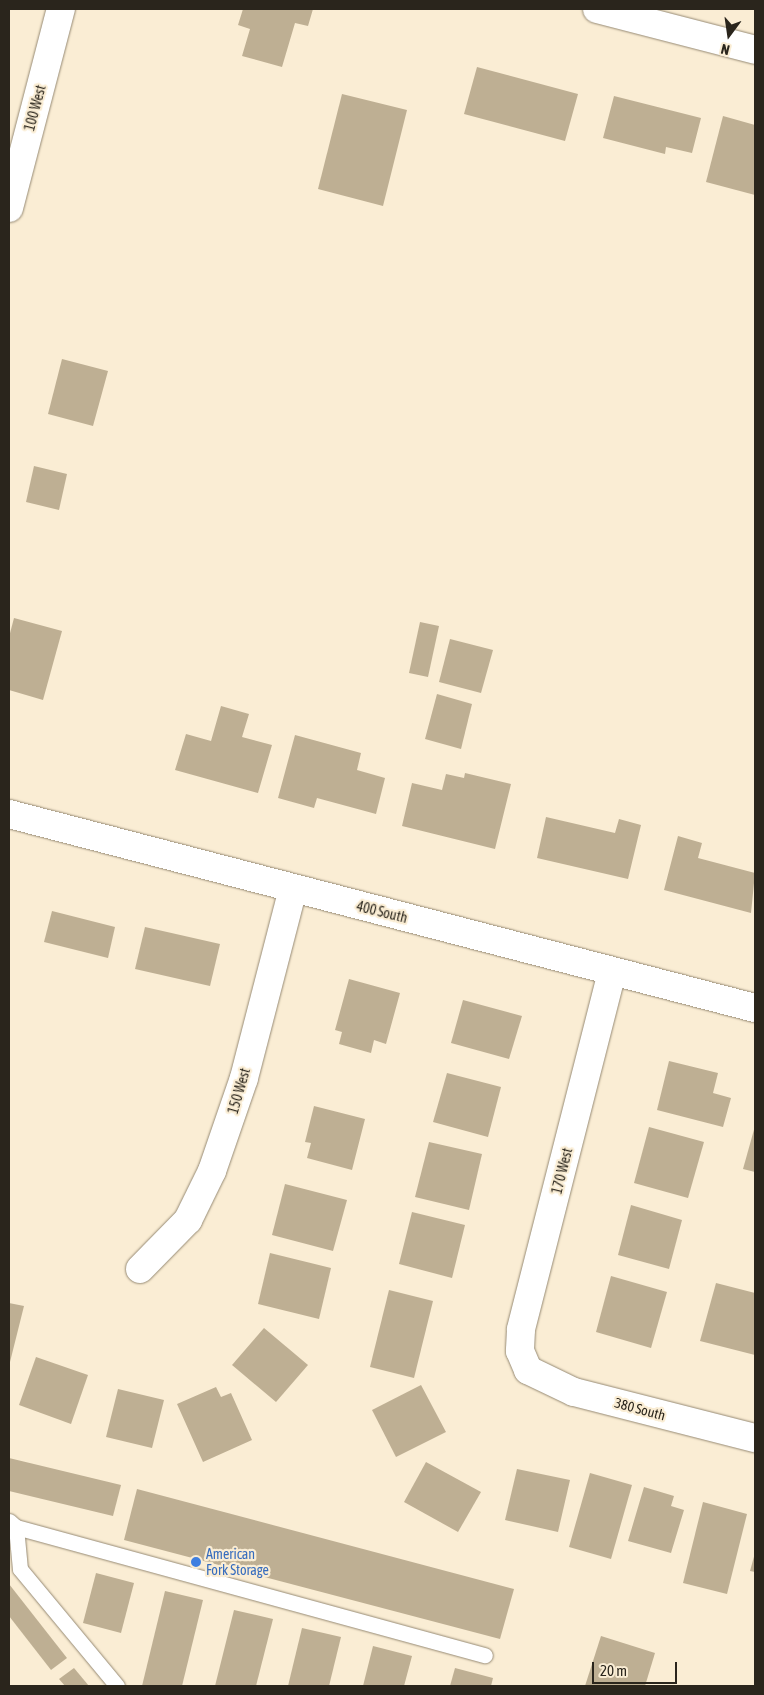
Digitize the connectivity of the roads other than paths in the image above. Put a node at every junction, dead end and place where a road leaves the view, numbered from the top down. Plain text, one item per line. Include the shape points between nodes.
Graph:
1 (61, 9) edge
2 (597, 9) edge
3 (755, 50) edge
4 (9, 208) edge
5 (9, 814) edge
6 (293, 889) junction
7 (612, 972) junction
8 (755, 1008) edge
9 (140, 1269) dead end
10 (528, 1370) joint
11 (755, 1438) edge
12 (12, 1524) edge
13 (485, 1655) dead end
14 (117, 1686) edge

1 - 4 street, 100 West
2 - 3 street
5 - 6 street, 400 South
6 - 7 street, 400 South
6 - 9 street, 150 West via 244,1078 212,1170 188,1220
7 - 8 street, 400 South
7 - 10 street, 170 West via 520,1330 520,1351
10 - 11 street, 380 South via 574,1392
12 - 13 lane
12 - 14 lane via 20,1570

